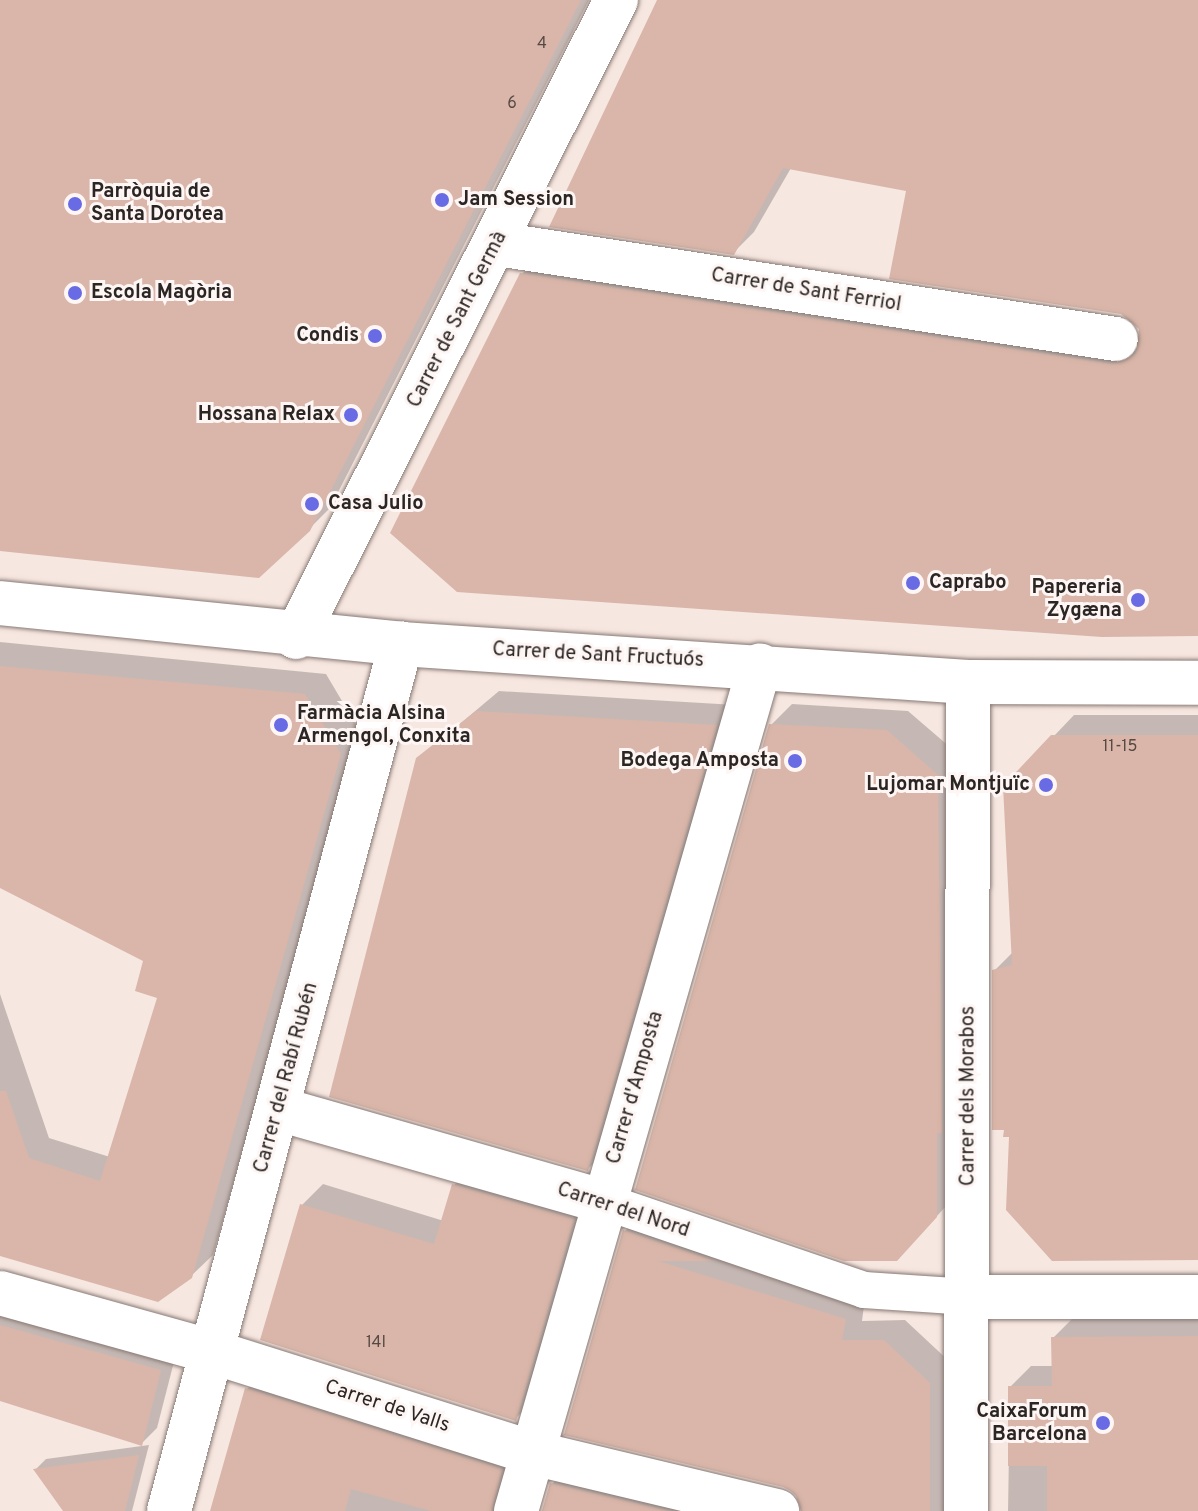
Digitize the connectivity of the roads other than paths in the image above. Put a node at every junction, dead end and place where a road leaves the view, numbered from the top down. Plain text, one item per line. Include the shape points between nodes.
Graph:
1 (616, 0) edge
2 (497, 244) junction
3 (1116, 339) dead end
4 (0, 603) edge
5 (296, 637) junction
6 (401, 644) junction
7 (760, 665) junction
8 (968, 682) junction
9 (1198, 683) edge
10 (279, 1109) junction
11 (603, 1201) junction
12 (0, 1293) edge
13 (969, 1297) junction
14 (1198, 1297) edge
15 (213, 1352) junction
16 (533, 1453) junction
17 (169, 1511) edge
18 (516, 1511) edge
19 (777, 1511) edge
20 (966, 1511) edge

1 - 2 street, Carrer de Sant Germà
2 - 3 street, Carrer de Sant Ferriol
2 - 5 street, Carrer de Sant Germà
4 - 5 street, Carrer de Sant Fructuós
5 - 6 street, Carrer de Sant Fructuós
6 - 7 street, Carrer de Sant Fructuós
6 - 10 street, Carrer del Rabí Rubén
7 - 8 street, Carrer de Sant Fructuós
7 - 11 street, Carrer d'Amposta
8 - 9 street, Carrer de Sant Fructuós
8 - 13 street, Carrer dels Morabos
10 - 11 street, Carrer del Nord
10 - 15 street, Carrer del Rabí Rubén
11 - 13 street, Carrer del Nord via 864,1290
11 - 16 street, Carrer d'Amposta
12 - 15 street, Carrer de Valls
13 - 14 street
13 - 20 street, Carrer dels Morabos
15 - 16 street, Carrer de Valls
15 - 17 street, Carrer del Rabí Rubén
16 - 18 street, Carrer d'Amposta
16 - 19 street, Carrer de Valls

